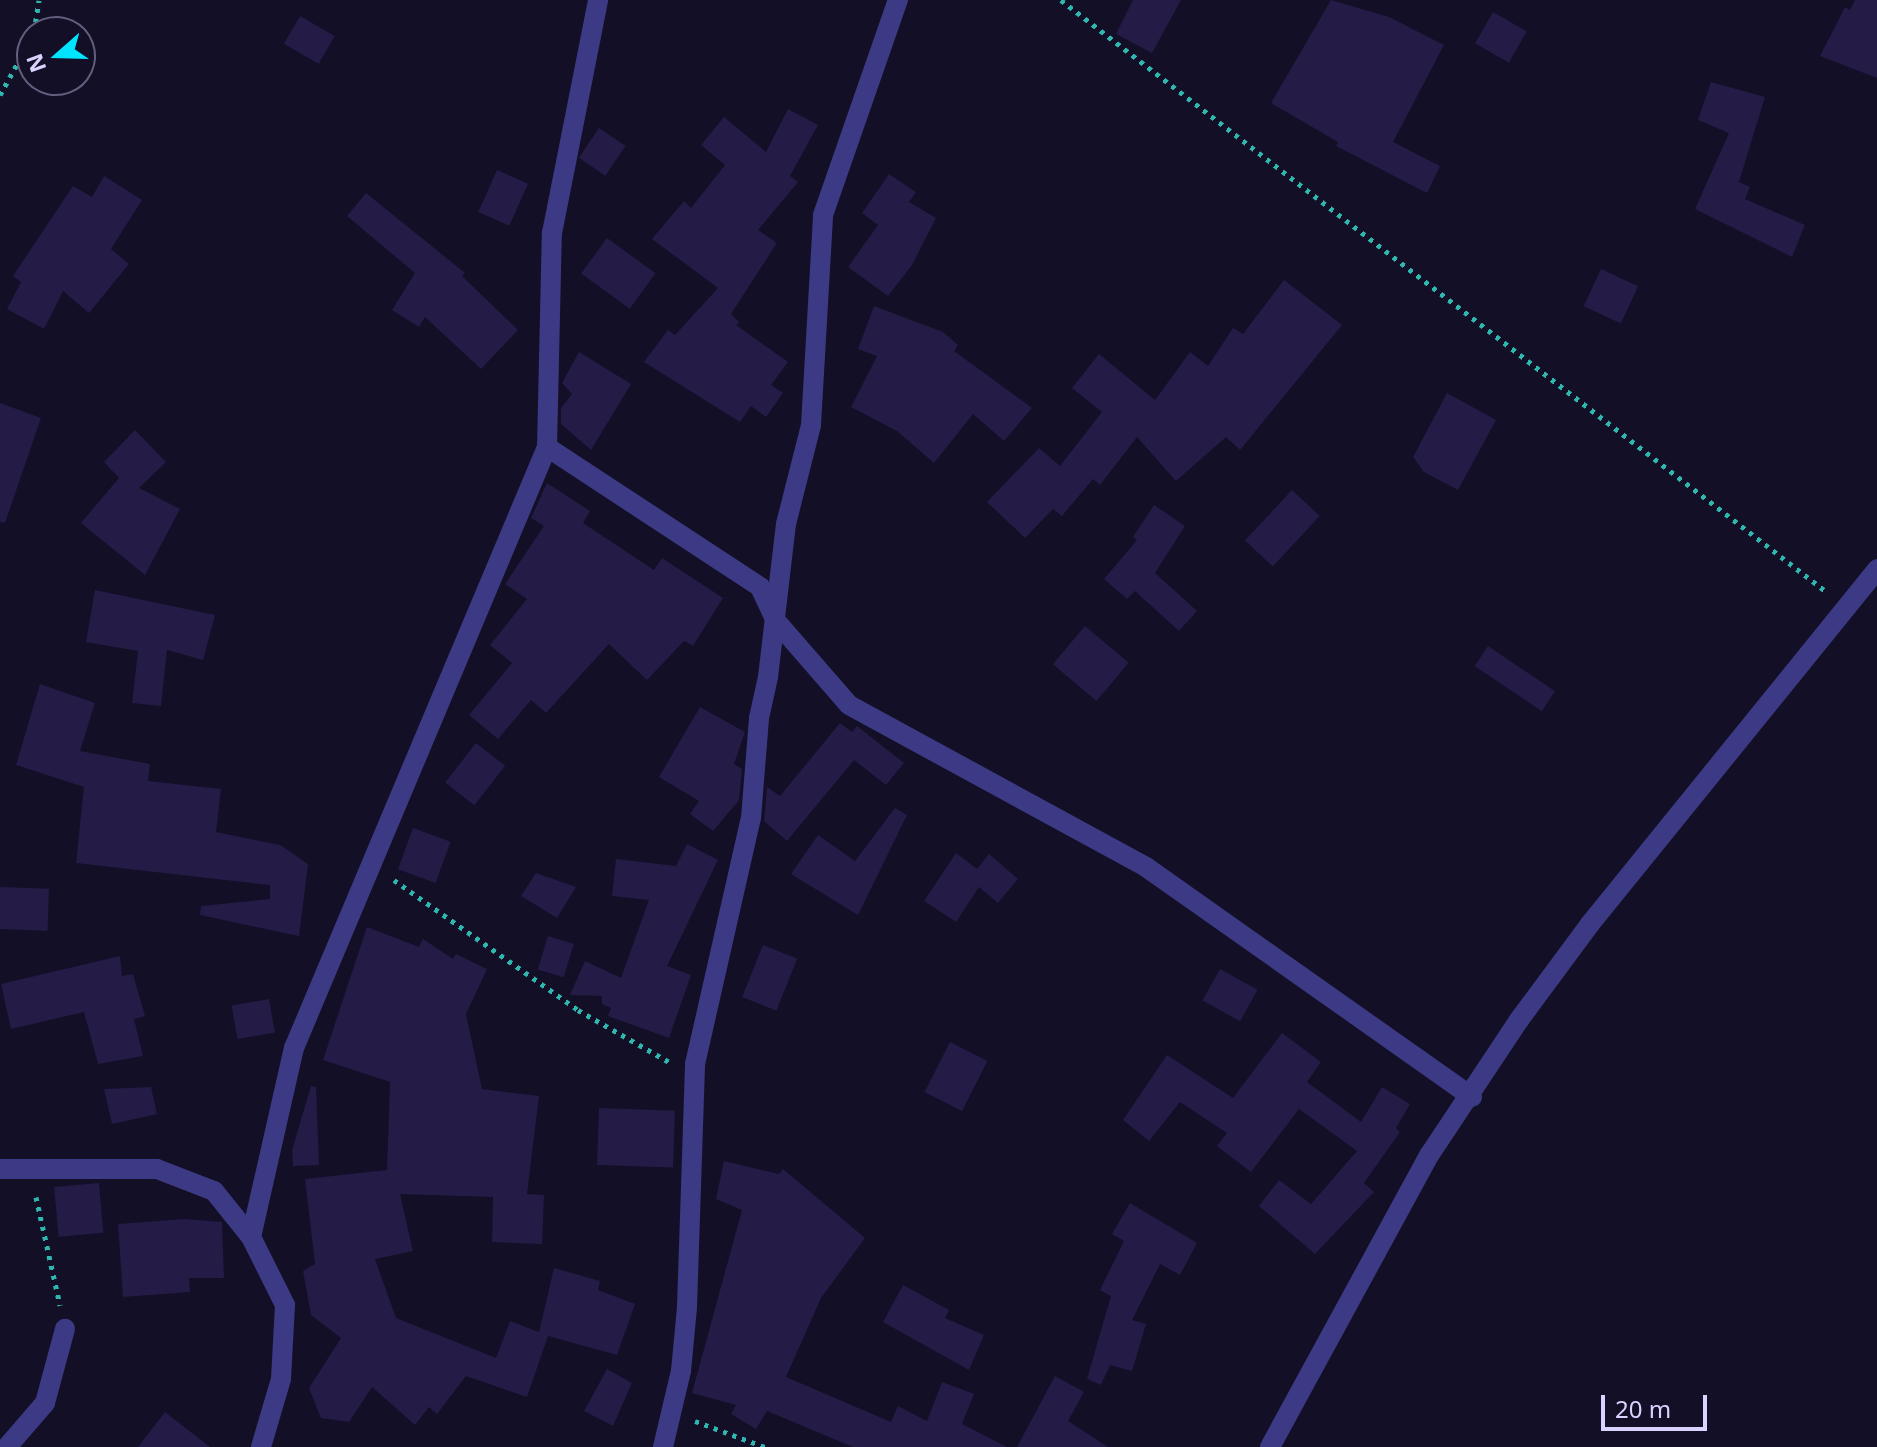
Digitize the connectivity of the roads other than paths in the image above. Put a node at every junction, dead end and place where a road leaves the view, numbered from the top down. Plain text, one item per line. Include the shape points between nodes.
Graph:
1 (598, 0) edge
2 (898, 0) edge
3 (547, 447) junction
4 (1877, 569) edge
5 (776, 621) junction
6 (1472, 1097) junction
7 (0, 1169) edge
8 (251, 1237) junction
9 (65, 1329) road end
10 (7, 1447) edge
11 (261, 1447) edge
12 (663, 1447) edge
13 (1270, 1447) edge

1 - 3 street via 552,233
2 - 5 street via 823,215 811,425 786,524
3 - 5 street via 760,587
3 - 8 street via 294,1048
4 - 6 street via 1590,924 1519,1020
5 - 6 street via 849,705 1146,867
5 - 12 street via 760,707 751,818 701,1019 694,1077 687,1307
6 - 13 street via 1430,1154
7 - 8 street via 157,1169 214,1191
8 - 11 street via 285,1305 281,1379
9 - 10 street via 45,1403

